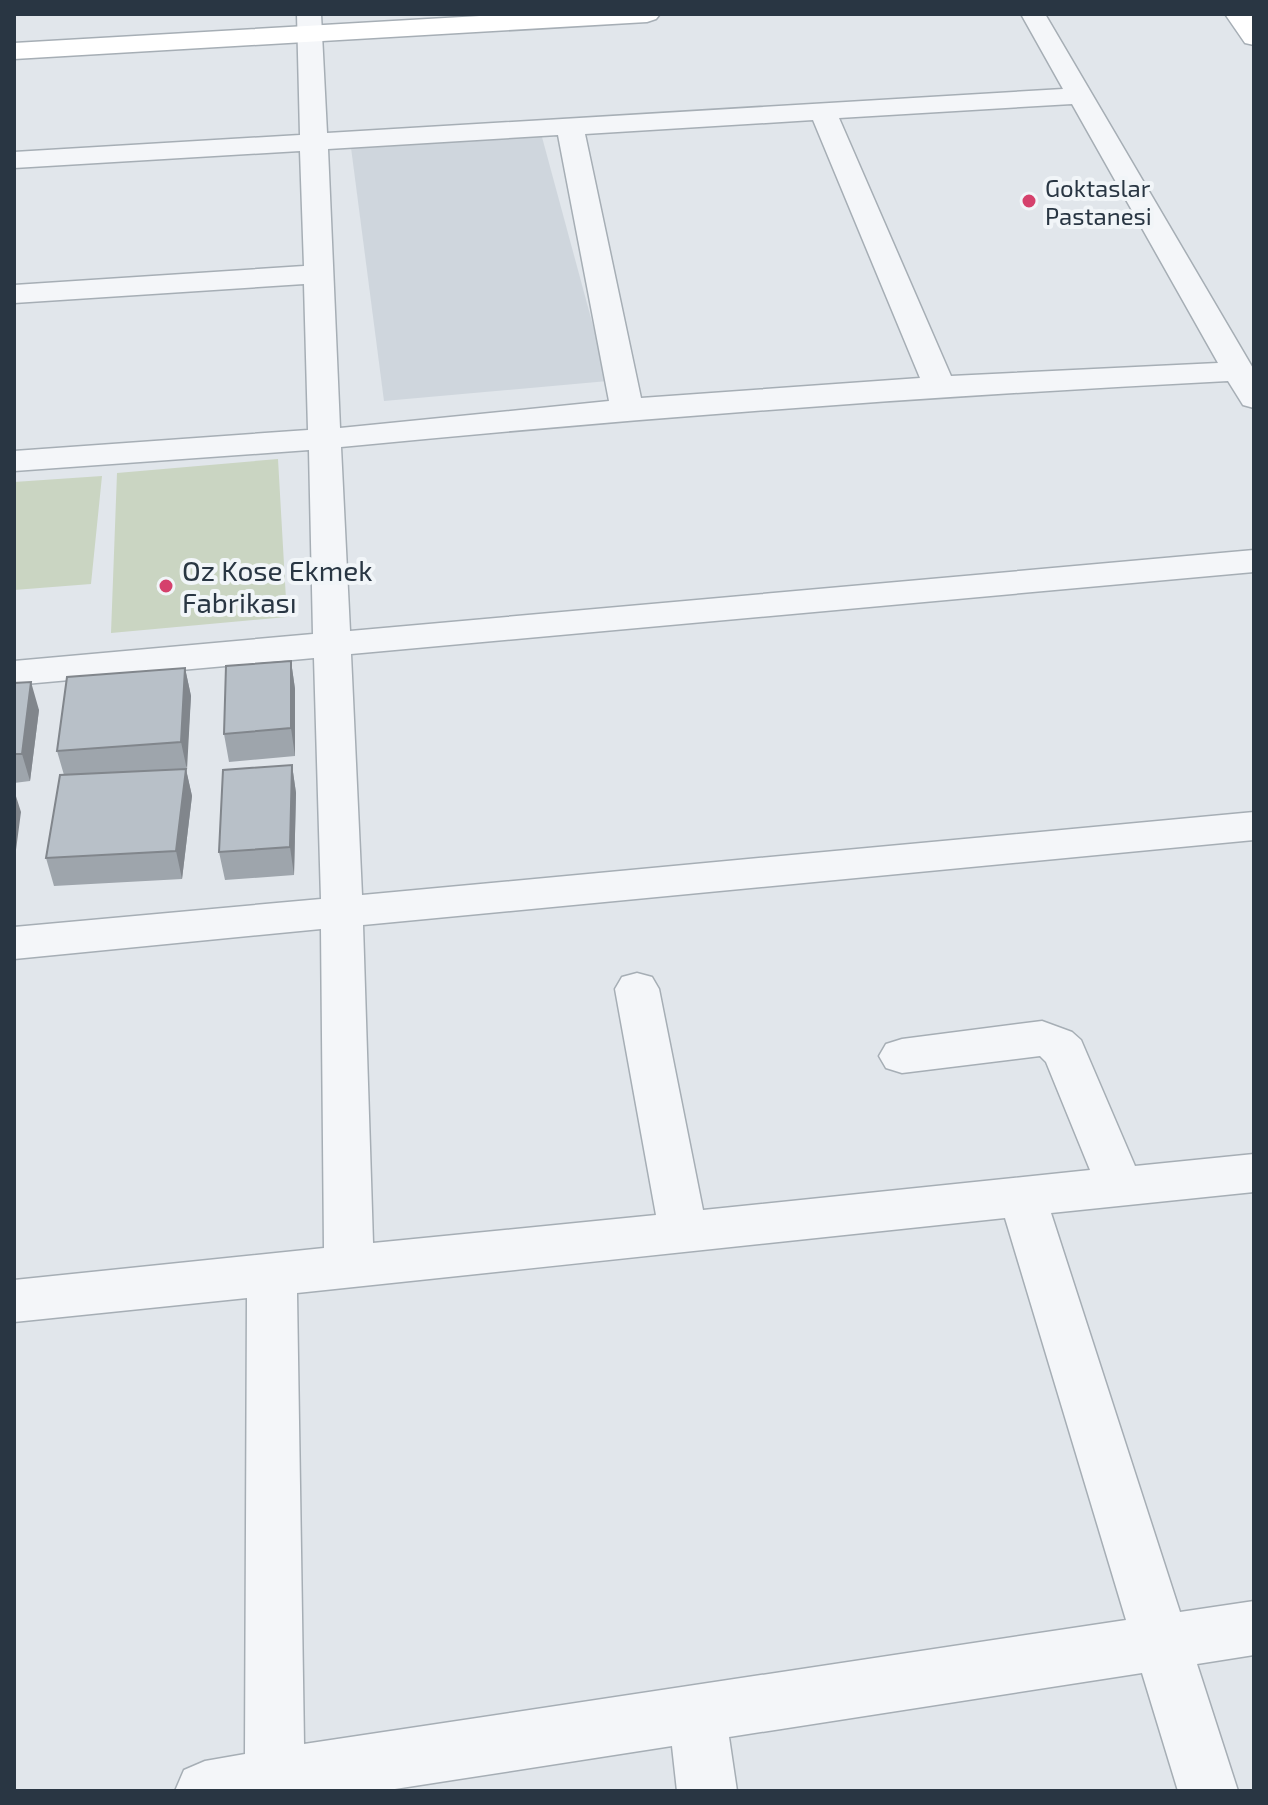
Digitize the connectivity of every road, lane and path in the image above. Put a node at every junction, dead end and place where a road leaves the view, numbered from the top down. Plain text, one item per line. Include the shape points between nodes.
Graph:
1 (647, 14) edge
2 (1033, 14) edge
3 (1238, 14) edge
4 (310, 24) edge
5 (1254, 37) edge
6 (14, 51) edge
7 (1078, 96) junction
8 (823, 112) junction
9 (570, 127) junction
10 (315, 141) junction
11 (14, 160) edge
12 (320, 274) junction
13 (14, 294) edge
14 (1247, 384) edge
15 (939, 386) junction
16 (627, 409) junction
17 (325, 439) junction
18 (14, 461) edge
19 (1254, 561) edge
20 (332, 644) junction
21 (14, 673) edge
22 (1254, 826) edge
23 (342, 912) junction
24 (14, 943) edge
25 (637, 989) dead end
26 (902, 1056) dead end
27 (1254, 1173) edge
28 (1120, 1187) junction
29 (1022, 1197) junction
30 (683, 1232) junction
31 (349, 1267) junction
32 (272, 1274) junction
33 (14, 1301) edge
34 (1254, 1628) edge
35 (1163, 1645) junction
36 (697, 1713) junction
37 (275, 1784) edge
38 (205, 1791) edge
39 (707, 1791) edge
40 (1208, 1791) edge

1 - 4 street
2 - 7 street
3 - 5 street
4 - 6 street
4 - 10 street
7 - 8 street
7 - 14 street
8 - 9 street
8 - 15 street
9 - 10 street
9 - 16 street
10 - 11 street
10 - 12 street
12 - 13 street
12 - 17 street
14 - 15 street
15 - 16 street
16 - 17 street
17 - 18 street
17 - 20 street
19 - 20 street
20 - 21 street
20 - 23 street
22 - 23 street
23 - 24 street
23 - 31 street
25 - 30 street
26 - 28 street via 1042,1038 1056,1044 1065,1052
27 - 28 street
28 - 29 street
29 - 30 street
29 - 35 street
30 - 31 street
31 - 32 street
32 - 33 street
32 - 37 street
34 - 35 street
35 - 36 street
35 - 40 street
36 - 37 street
36 - 39 street
37 - 38 street

